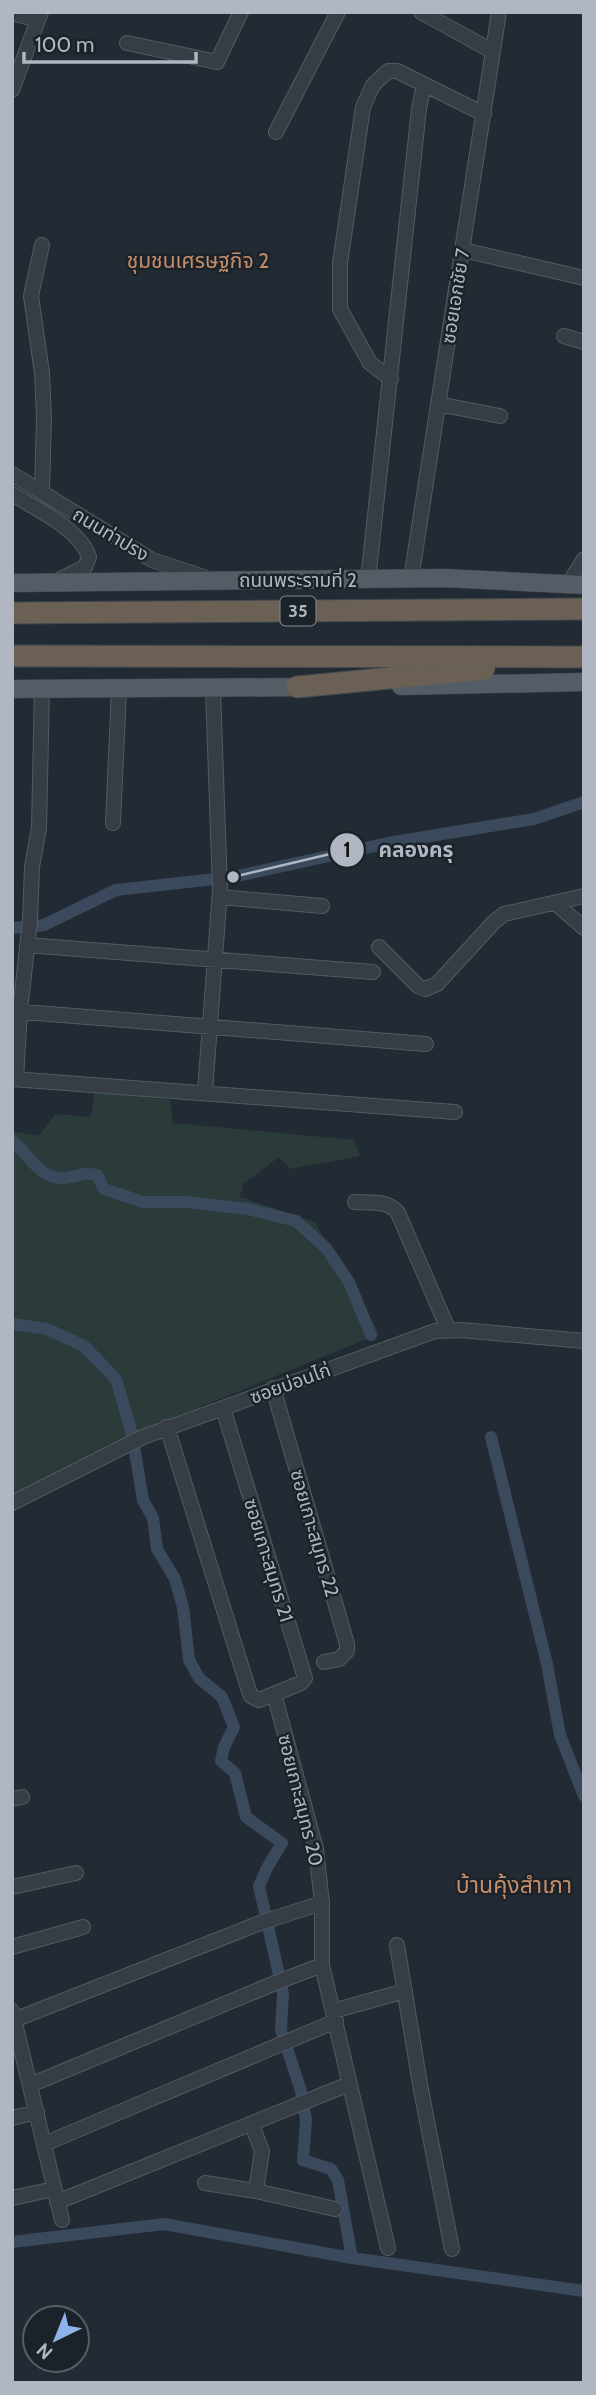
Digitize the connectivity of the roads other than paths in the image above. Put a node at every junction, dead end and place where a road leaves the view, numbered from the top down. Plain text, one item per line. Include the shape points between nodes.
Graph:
1 (242, 12) edge
2 (338, 12) edge
3 (421, 12) edge
4 (499, 12) edge
5 (12, 13) edge
6 (40, 16) edge
7 (127, 43) dead end
8 (492, 51) junction
9 (424, 84) junction
10 (12, 90) edge
11 (484, 114) junction
12 (276, 132) dead end
13 (42, 245) dead end
14 (463, 250) junction
15 (584, 278) edge
16 (564, 336) dead end
17 (584, 342) edge
18 (391, 379) junction
19 (438, 404) junction
20 (500, 416) dead end
21 (12, 474) edge
22 (42, 492) junction
23 (12, 494) edge
24 (584, 559) edge
25 (411, 579) junction
26 (215, 580) junction
27 (368, 580) junction
28 (56, 581) junction
29 (12, 583) edge
30 (576, 585) edge
31 (584, 609) edge
32 (12, 612) edge
33 (12, 656) edge
34 (584, 658) edge
35 (584, 682) edge
36 (297, 687) junction
37 (12, 689) edge
38 (42, 689) junction
39 (214, 689) junction
40 (118, 690) junction
41 (113, 823) dead end
42 (220, 893) junction
43 (584, 896) edge
44 (555, 902) junction
45 (323, 906) dead end
46 (584, 928) edge
47 (28, 941) junction
48 (379, 947) dead end
49 (214, 960) junction
50 (373, 972) dead end
51 (16, 1011) edge
52 (209, 1025) junction
53 (426, 1044) dead end
54 (14, 1079) edge
55 (205, 1092) junction
56 (455, 1112) dead end
57 (355, 1202) dead end
58 (448, 1329) junction
59 (584, 1341) edge
60 (273, 1388) junction
61 (223, 1408) junction
62 (167, 1427) junction
63 (12, 1503) edge
64 (324, 1662) dead end
65 (274, 1694) junction
66 (76, 1873) dead end
67 (12, 1887) edge
68 (322, 1903) junction
69 (83, 1927) dead end
70 (397, 1945) dead end
71 (12, 1947) edge
72 (322, 1965) junction
73 (405, 1991) junction
74 (13, 2015) edge
75 (334, 2016) junction
76 (15, 2039) edge
77 (349, 2084) junction
78 (30, 2085) junction
79 (37, 2112) junction
80 (12, 2118) edge
81 (252, 2125) junction
82 (44, 2144) junction
83 (205, 2183) dead end
84 (257, 2191) junction
85 (56, 2196) junction
86 (12, 2197) edge
87 (335, 2209) dead end
88 (62, 2220) dead end
89 (388, 2249) dead end
90 (452, 2249) dead end

1 - 7 street via 217,62
2 - 12 street
3 - 8 street
4 - 8 street, ซอยเอกชัย 7
5 - 6 street
6 - 10 street
8 - 11 street, ซอยเอกชัย 7
9 - 11 street
9 - 18 street
9 - 18 street via 388,71 373,85 363,107 340,263 340,309 370,363
11 - 14 street, ซอยเอกชัย 7
13 - 22 street via 32,296 42,373
14 - 15 street
14 - 19 street, ซอยเอกชัย 7
16 - 17 street
18 - 27 street
19 - 20 street
19 - 25 street, ซอยเอกชัย 7
21 - 22 street, ถนนท่าปรง
22 - 26 street, ถนนท่าปรง via 152,560
23 - 28 street, ถนนท่าปรง via 69,531 87,549 85,567
24 - 30 street
25 - 27 main road, ถนนพระรามที่ 2 / 35
25 - 30 main road, ถนนพระรามที่ 2 / 35
26 - 27 main road, ถนนพระรามที่ 2 / 35
26 - 28 main road, ถนนพระรามที่ 2 / 35
28 - 29 main road, ถนนพระรามที่ 2 / 35
31 - 32 highway, ถนนพระรามที่ 2 / 35
33 - 34 highway
34 - 36 highway
35 - 36 main road
36 - 39 main road
37 - 38 main road
38 - 40 main road
38 - 47 street via 39,828
39 - 40 main road
39 - 42 street
40 - 41 street
42 - 45 street
42 - 49 street
43 - 44 street
44 - 46 street
44 - 48 street via 504,914 431,988 418,986
47 - 49 street
47 - 51 street
49 - 50 street
49 - 52 street
51 - 52 street
51 - 54 street
52 - 53 street
52 - 55 street
54 - 55 street
55 - 56 street
57 - 58 street via 393,1206
58 - 59 street, ซอยบ่อนไก่
58 - 60 street, ซอยบ่อนไก่
60 - 61 street, ซอยบ่อนไก่
60 - 64 street, ซอยเกาะสมุทร 22 via 348,1651
61 - 62 street, ซอยบ่อนไก่
61 - 65 street, ซอยเกาะสมุทร 21 via 305,1678
62 - 63 street, ซอยบ่อนไก่
62 - 65 street via 251,1696 259,1700
65 - 68 street, ซอยเกาะสมุทร 20 via 311,1823
66 - 67 street
68 - 72 street, ซอยเกาะสมุทร 20
68 - 74 street
69 - 71 street
70 - 73 street
72 - 75 street, ซอยเกาะสมุทร 20
72 - 78 street
73 - 75 street
73 - 90 street
74 - 76 street
75 - 77 street, ซอยเกาะสมุทร 20
75 - 82 street via 285,2042
76 - 78 street
77 - 81 street
77 - 89 street, ซอยเกาะสมุทร 20
78 - 79 street
79 - 80 street
79 - 82 street
81 - 84 street via 262,2151
81 - 85 street
82 - 85 street
83 - 84 street
84 - 87 street
85 - 86 street
85 - 88 street

